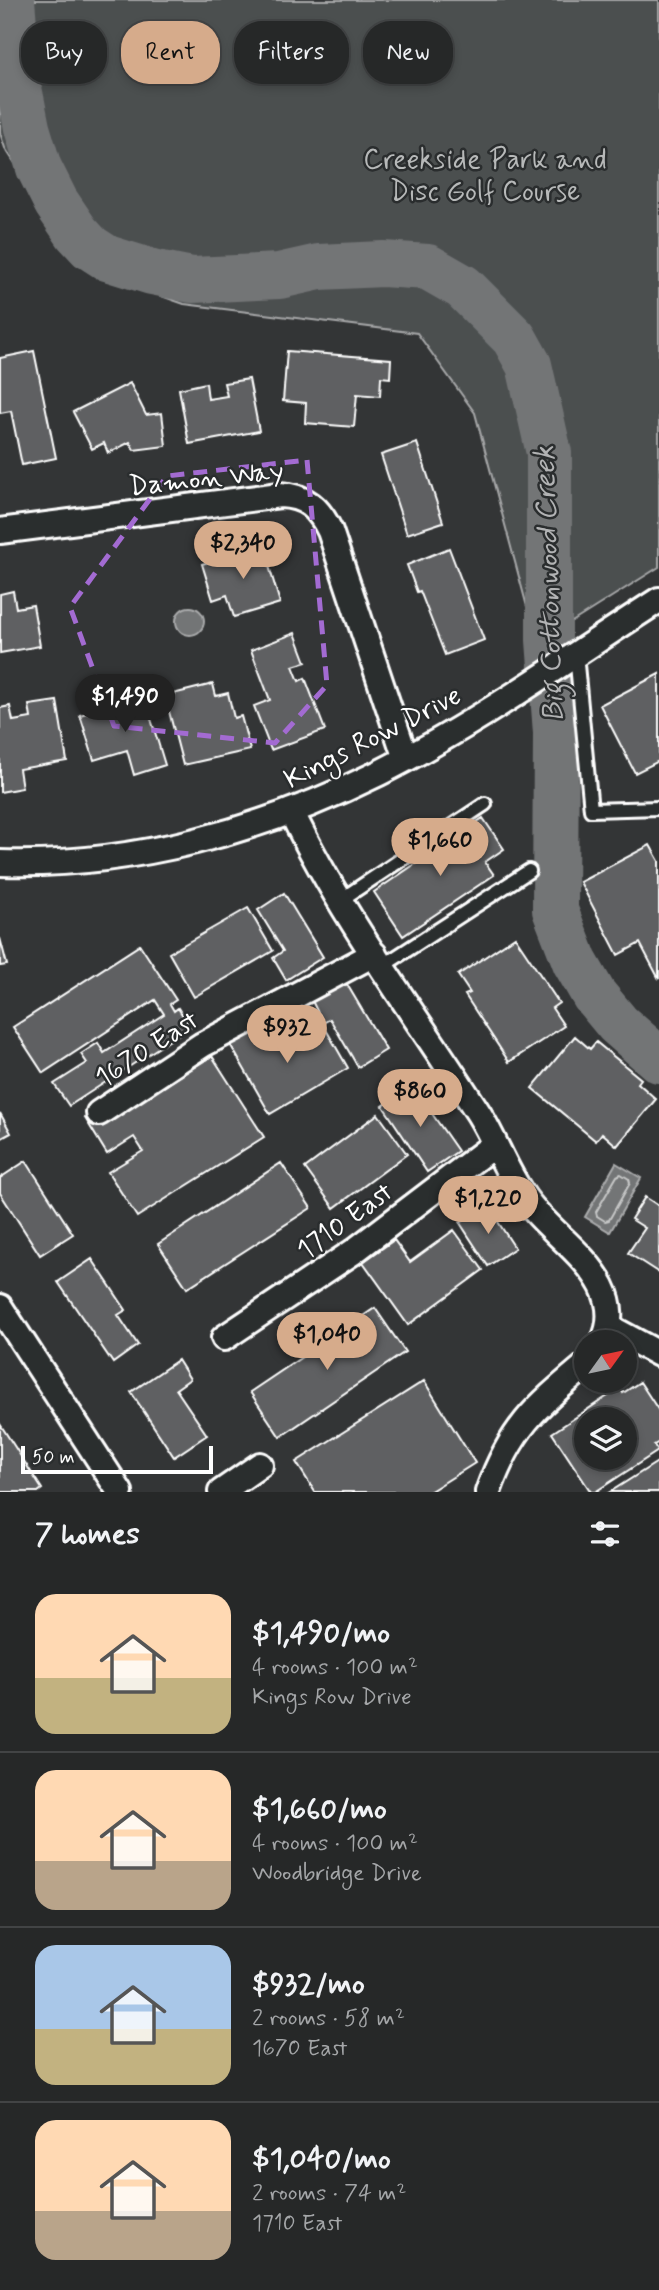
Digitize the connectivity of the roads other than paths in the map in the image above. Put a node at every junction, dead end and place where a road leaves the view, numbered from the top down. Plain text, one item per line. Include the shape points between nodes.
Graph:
1 (0, 531) edge
2 (659, 600) edge
3 (576, 653) junction
4 (406, 759) junction
5 (485, 804) dead end
6 (659, 808) edge
7 (291, 811) junction
8 (0, 863) edge
9 (529, 871) dead end
10 (339, 901) junction
11 (377, 960) junction
12 (99, 1113) dead end
13 (495, 1144) junction
14 (0, 1307) edge
15 (606, 1330) edge
16 (224, 1338) dead end
17 (637, 1346) edge
18 (659, 1354) edge
19 (574, 1375) edge
20 (260, 1465) dead end
21 (120, 1492) edge
22 (221, 1492) edge
23 (488, 1492) edge

1 - 4 street, Damon Way via 280,495 312,503 330,531
2 - 3 street, Kings Row Drive
3 - 4 street, Kings Row Drive
3 - 6 lane via 591,810
4 - 7 street, Kings Row Drive
5 - 10 lane
7 - 8 street, Kings Row Drive via 163,849 62,862
7 - 10 street
9 - 11 lane
10 - 11 street
11 - 12 street, 1670 East via 202,1045
11 - 13 street
13 - 15 street via 522,1195 601,1285 609,1305
13 - 16 street, 1710 East via 353,1252
14 - 21 street
17 - 18 street
19 - 23 street via 527,1418 504,1452
20 - 22 street

